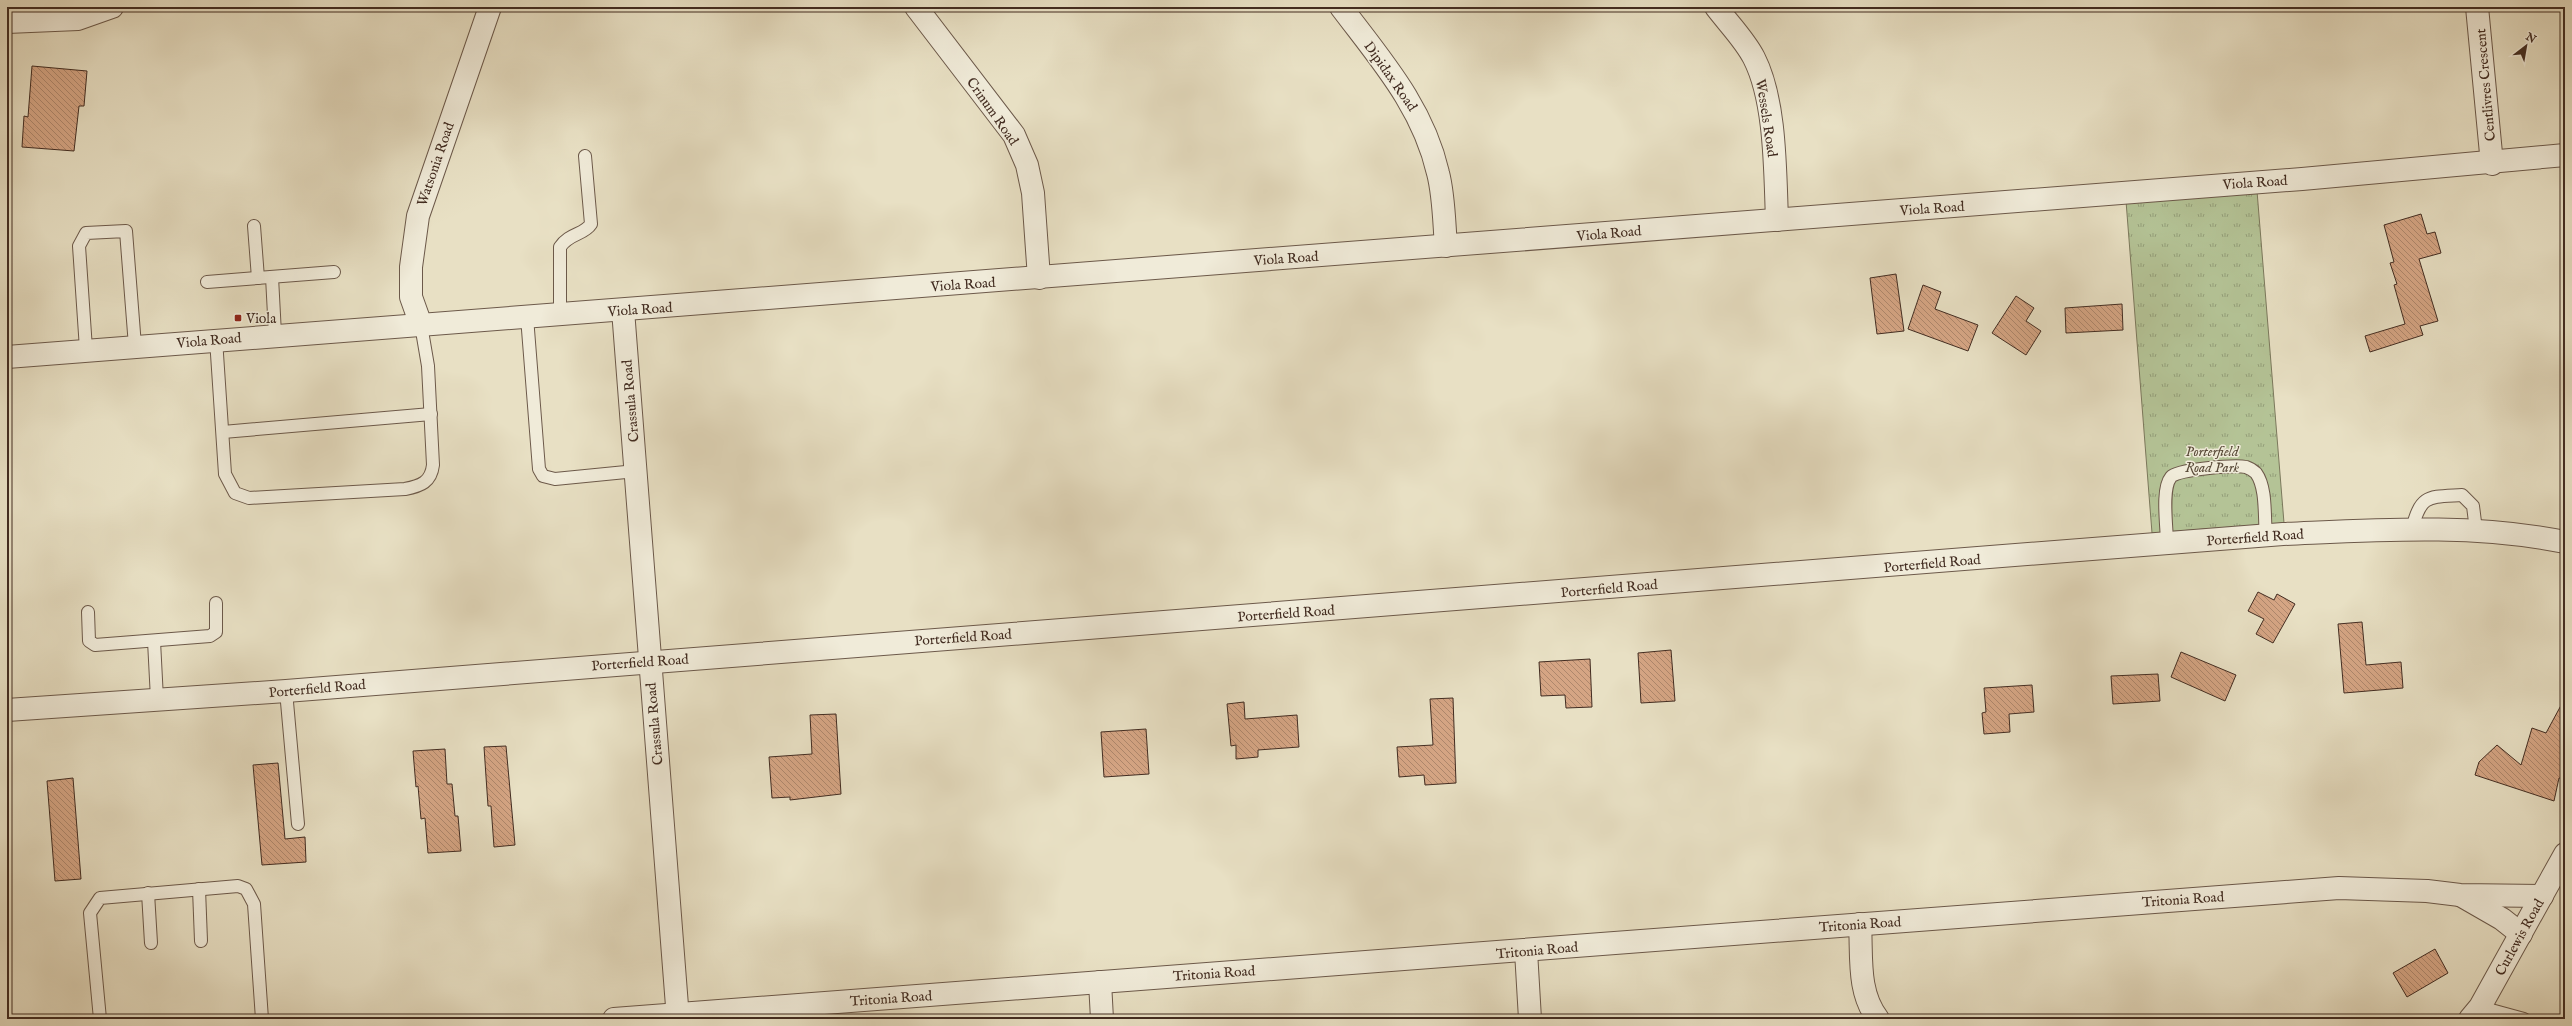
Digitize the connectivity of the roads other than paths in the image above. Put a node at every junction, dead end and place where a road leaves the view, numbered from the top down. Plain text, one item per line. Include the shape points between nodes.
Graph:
1 (112, 7) edge
2 (490, 7) edge
3 (916, 7) edge
4 (1341, 7) edge
5 (2477, 7) edge
6 (1717, 8) edge
7 (7, 22) edge
8 (2565, 155) edge
9 (585, 156) dead end
10 (2492, 164) junction
11 (1777, 220) junction
12 (254, 226) dead end
13 (1446, 246) junction
14 (334, 272) dead end
15 (272, 277) junction
16 (258, 278) junction
17 (1039, 278) junction
18 (207, 282) dead end
19 (623, 310) junction
20 (560, 315) junction
21 (527, 317) junction
22 (421, 326) junction
23 (275, 334) junction
24 (216, 339) junction
25 (135, 346) junction
26 (86, 349) junction
27 (7, 356) edge
28 (431, 414) junction
29 (223, 432) junction
30 (636, 471) junction
31 (2412, 529) junction
32 (2476, 530) junction
33 (2266, 536) junction
34 (2565, 542) edge
35 (2167, 543) junction
36 (216, 603) dead end
37 (88, 612) dead end
38 (154, 641) junction
39 (649, 661) junction
40 (286, 691) junction
41 (157, 699) junction
42 (7, 710) edge
43 (298, 824) dead end
44 (2565, 854) edge
45 (199, 889) junction
46 (148, 893) junction
47 (2460, 895) junction
48 (2542, 896) junction
49 (1860, 924) junction
50 (2521, 934) junction
51 (202, 941) dead end
52 (151, 944) dead end
53 (1526, 951) junction
54 (1100, 982) junction
55 (2475, 1013) edge
56 (678, 1016) edge
57 (100, 1019) edge
58 (262, 1019) edge
59 (614, 1019) edge
60 (1102, 1019) edge
61 (1530, 1019) edge
62 (1878, 1019) edge
63 (2524, 1019) edge

1 - 7 street via 78,18
2 - 22 street, Watsonia Road via 418,216 411,267 412,297
3 - 17 street, Crinum Road via 1014,135 1028,164 1033,193
4 - 13 street, Dipidax Road via 1400,85 1417,113 1439,174
5 - 10 street, Centlivres Crescent
6 - 11 street, Wessels Road via 1754,56 1761,74 1767,97
8 - 10 street, Viola Road
9 - 20 lane via 591,224 571,235 560,247
10 - 11 street, Viola Road
11 - 13 street, Viola Road
12 - 16 lane
13 - 17 street, Viola Road
14 - 15 lane
15 - 16 lane
15 - 23 lane
16 - 18 lane
17 - 19 street, Viola Road
19 - 20 street, Viola Road
19 - 30 street, Crassula Road
20 - 21 street, Viola Road
21 - 22 street, Viola Road
21 - 30 lane via 539,469 543,476 555,479
22 - 23 street, Viola Road
22 - 28 lane via 428,366
23 - 24 street, Viola Road
24 - 25 street, Viola Road
24 - 29 lane
25 - 26 street, Viola Road
25 - 26 lane via 126,231 86,233 79,246
26 - 27 street, Viola Road
28 - 29 lane
28 - 29 lane via 432,472 424,483 406,489 249,498 240,496 231,488 225,474
30 - 39 street, Crassula Road
31 - 32 street, Porterfield Road
31 - 32 lane via 2417,510 2424,500 2431,497 2462,495 2473,506
31 - 33 street, Porterfield Road
32 - 34 street, Porterfield Road
33 - 35 street, Porterfield Road
33 - 35 lane via 2261,480 2255,471 2246,467 2190,470 2171,477 2168,485
35 - 39 street, Porterfield Road
36 - 38 lane via 216,632 210,636
37 - 38 lane via 88,641 95,645
38 - 41 lane
39 - 40 street, Porterfield Road
39 - 56 street, Crassula Road
40 - 41 street, Porterfield Road
40 - 43 lane
41 - 42 street, Porterfield Road
44 - 48 street, Curlewis Road
45 - 46 lane
45 - 51 lane
45 - 58 lane via 238,886 246,889 251,897 254,904
46 - 52 lane
46 - 57 lane via 102,896 90,913
47 - 48 street, Tritonia Road
47 - 49 street, Tritonia Road via 2427,891 2339,888
47 - 50 street, Tritonia Road via 2502,919
48 - 50 street, Curlewis Road
49 - 53 street, Tritonia Road
49 - 62 street via 1863,990 1870,1009
50 - 55 street, Curlewis Road
53 - 54 street, Tritonia Road
53 - 61 street
54 - 56 street, Tritonia Road
54 - 60 street
55 - 63 lane
56 - 59 street, Tritonia Road

